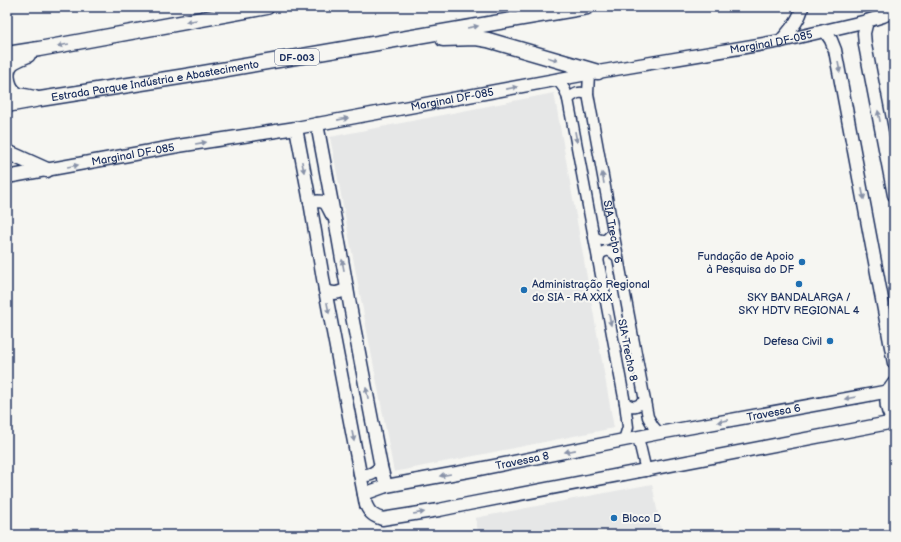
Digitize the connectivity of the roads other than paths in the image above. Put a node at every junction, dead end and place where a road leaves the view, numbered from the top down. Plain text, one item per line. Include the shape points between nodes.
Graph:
1 (268, 7) edge
2 (587, 7) edge
3 (802, 7) edge
4 (894, 11) edge
5 (867, 21) junction
6 (825, 31) junction
7 (781, 41) junction
8 (349, 48) junction
9 (39, 49) junction
10 (7, 54) edge
11 (594, 72) junction
12 (557, 79) junction
13 (588, 94) junction
14 (40, 98) junction
15 (568, 99) junction
16 (7, 106) edge
17 (317, 124) junction
18 (296, 128) junction
19 (7, 152) edge
20 (46, 170) junction
21 (7, 177) edge
22 (894, 195) edge
23 (310, 202) junction
24 (336, 225) junction
25 (613, 231) junction
26 (594, 237) junction
27 (618, 257) junction
28 (598, 260) junction
29 (347, 289) junction
30 (325, 290) junction
31 (888, 297) edge
32 (894, 363) edge
33 (891, 387) edge
34 (645, 401) junction
35 (625, 403) junction
36 (894, 422) edge
37 (659, 433) junction
38 (638, 437) junction
39 (624, 440) junction
40 (381, 467) junction
41 (646, 471) junction
42 (360, 474) junction
43 (386, 486) junction
44 (364, 494) junction

1 -> 9 highway
8 -> 2 highway, Estrada Parque Indústria e Abastecimento / DF-003
3 - 7 main road via 796,21
4 - 5 main road, Marginal DF-085
5 - 6 main road, Marginal DF-085
22 -> 5 main road via 865,45
6 - 7 main road, Marginal DF-085
6 -> 31 main road via 835,50
7 - 11 main road, Marginal DF-085
8 -> 11 highway via 476,38 512,46
8 - 14 highway, Estrada Parque Indústria e Abastecimento / DF-003
9 - 10 highway
9 - 14 highway via 14,61 10,65 8,76 10,86 19,95
11 - 12 main road, Marginal DF-085
11 - 13 street, SIA Trecho 6
12 - 15 street, SIA Trecho 8
17 -> 12 main road, Marginal DF-085
13 - 15 street via 577,93
25 -> 13 street, SIA Trecho 6
14 - 16 highway, Estrada Parque Indústria e Abastecimento / DF-003
15 -> 26 street, SIA Trecho 8
17 - 18 main road, Marginal DF-085
17 - 24 main road
20 -> 18 main road, Marginal DF-085
18 -> 23 main road
19 - 20 highway
20 - 21 main road, Marginal DF-085
23 - 24 main road via 324,202
23 - 30 main road
29 -> 24 main road
25 - 26 street via 609,238 603,240
25 - 27 street, SIA Trecho 6
26 - 28 street, SIA Trecho 8
27 - 28 street via 609,250 600,254
27 - 34 street, SIA Trecho 6
28 -> 35 street, SIA Trecho 8
29 - 30 main road via 334,293
40 -> 29 main road
30 -> 42 main road
31 - 32 main road
33 - 36 main road via 886,399 889,415
33 -> 37 main road, Travessa 6 via 863,396
34 - 35 street via 637,406
34 - 37 street, SIA Trecho 6 via 648,417
35 - 39 street, SIA Trecho 8 via 628,427
36 - 41 main road
37 - 38 main road, Travessa 8
38 - 39 main road, Travessa 8
38 - 41 street
39 -> 43 main road, Travessa 8
40 - 42 main road via 367,476
40 - 43 main road
44 -> 41 main road via 368,509 374,516 382,519
42 - 44 main road
43 - 44 main road, Travessa 8

